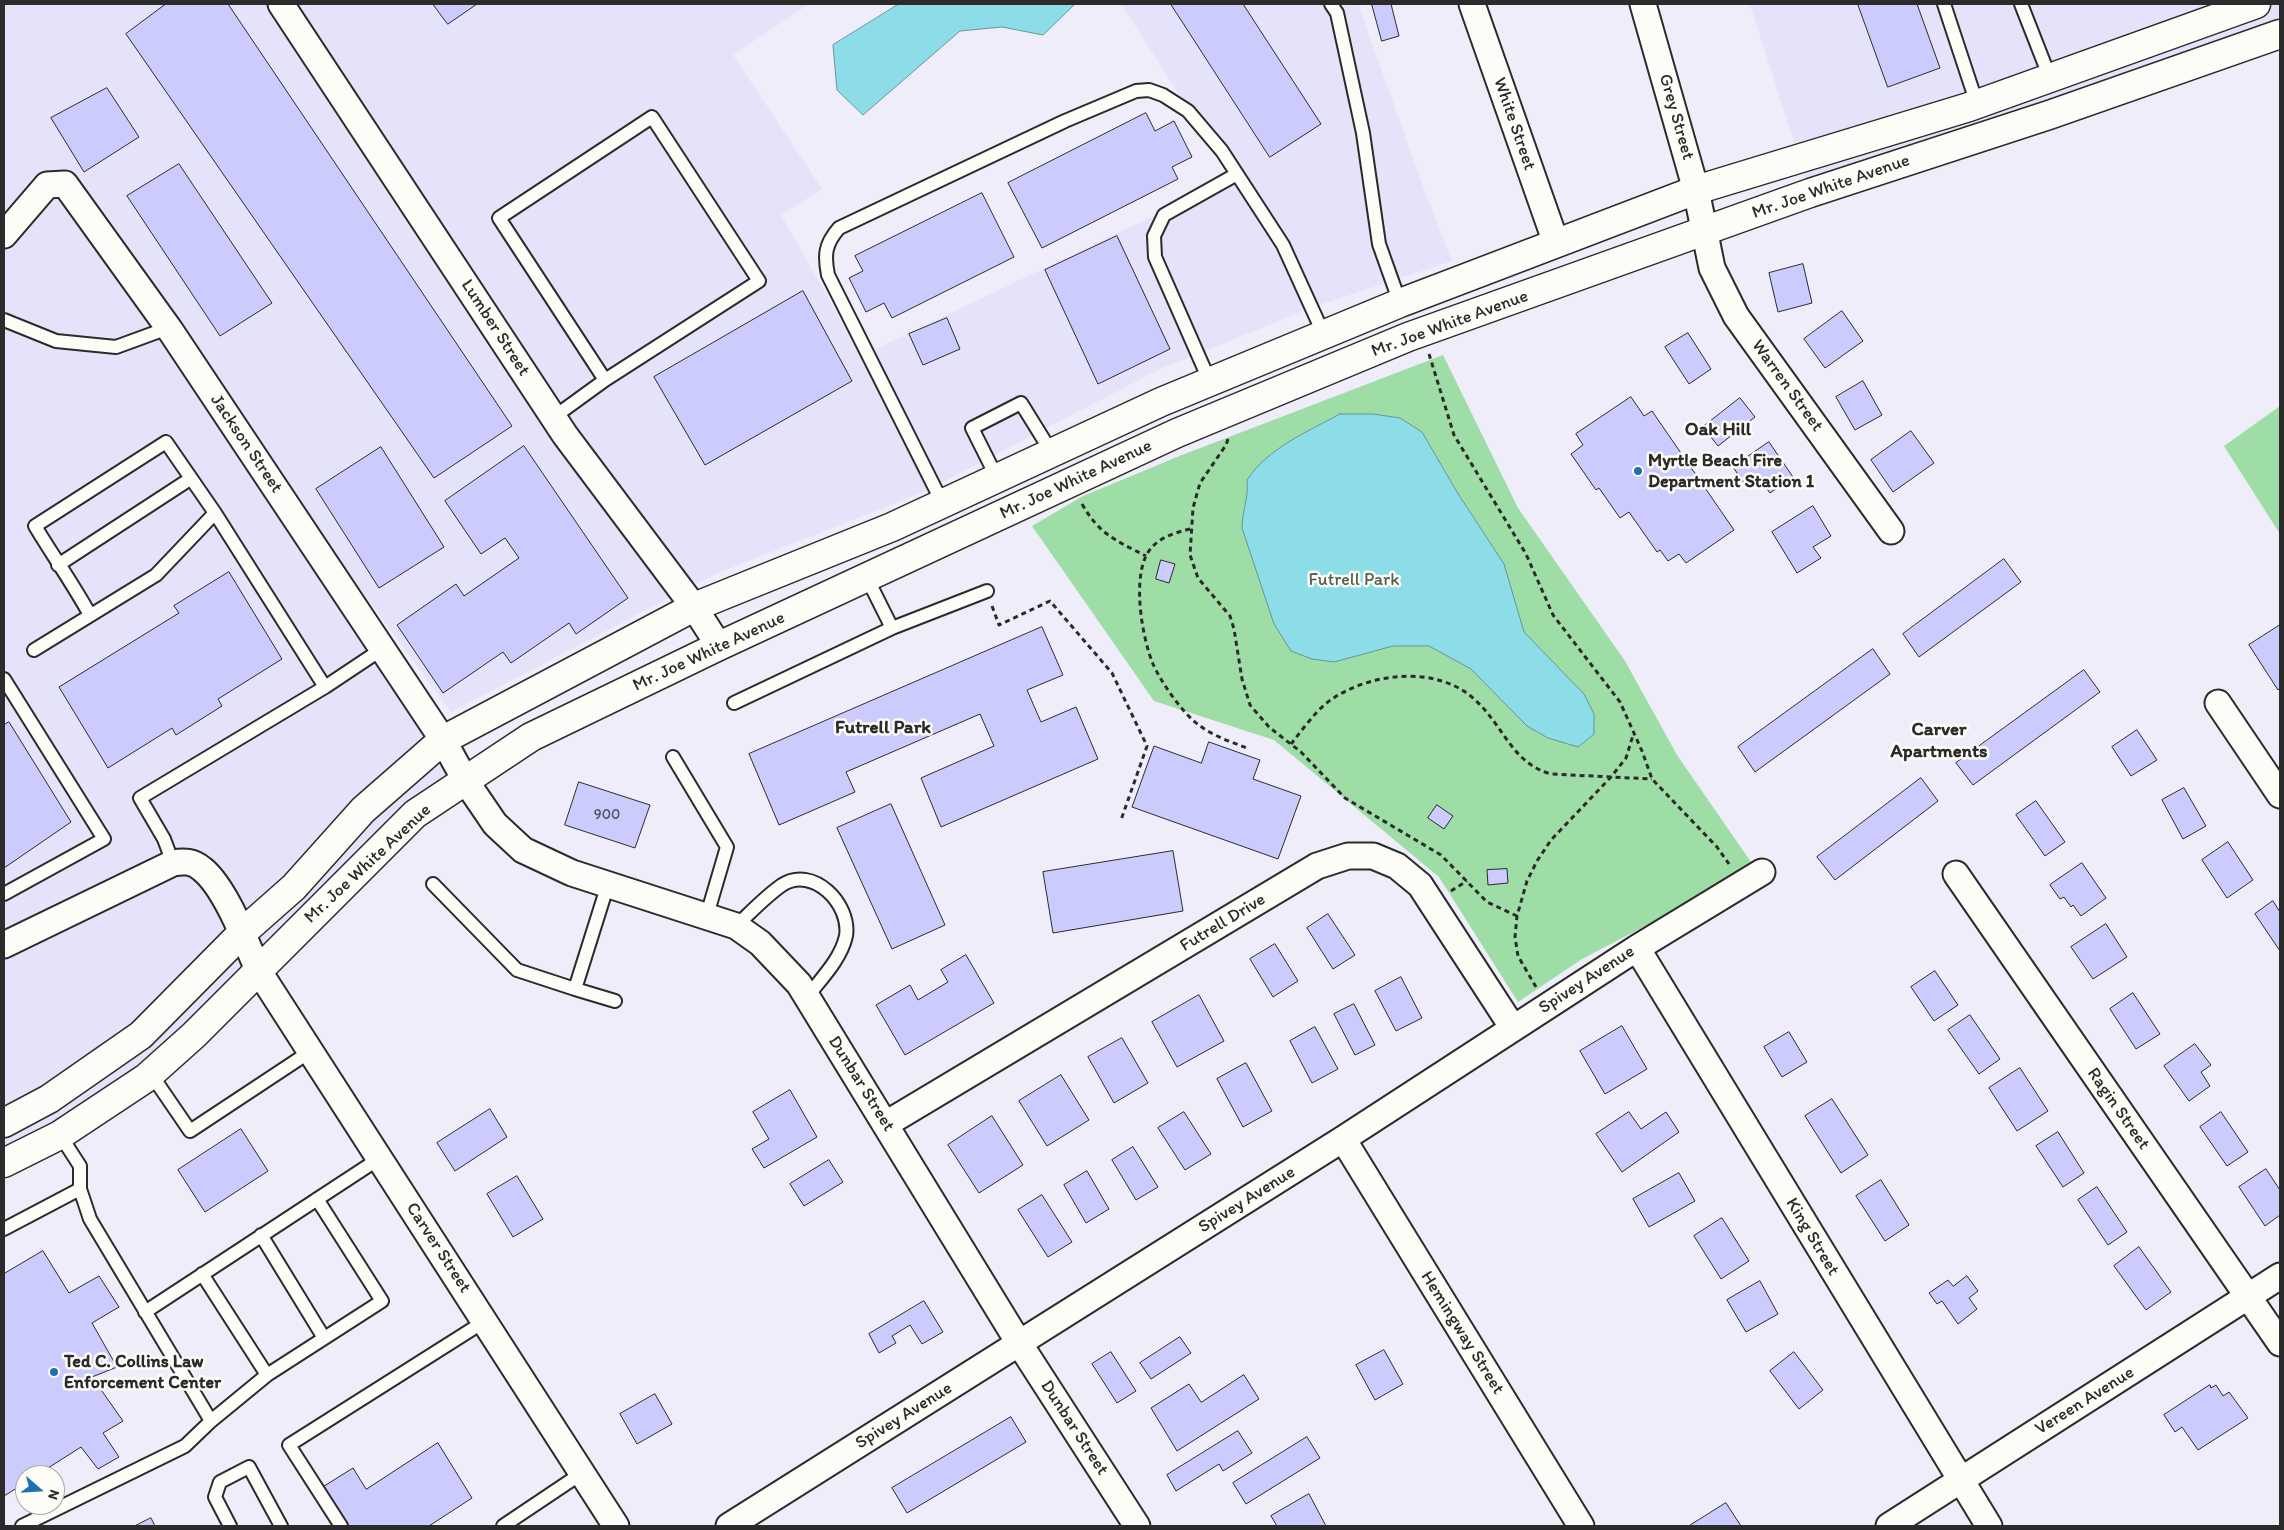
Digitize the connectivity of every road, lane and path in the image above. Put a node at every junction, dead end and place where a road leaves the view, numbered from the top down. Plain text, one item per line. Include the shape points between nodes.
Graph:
1 (281, 4) edge
2 (1331, 4) edge
3 (1472, 4) edge
4 (1643, 4) edge
5 (1944, 4) edge
6 (2021, 4) edge
7 (2256, 4) edge
8 (2280, 34) edge
9 (2050, 78) junction
10 (1977, 104) junction
11 (1237, 174) junction
12 (1696, 190) junction
13 (1704, 231) junction
14 (4, 235) edge
15 (1556, 243) junction
16 (1400, 303) junction
17 (4, 320) edge
18 (168, 328) junction
19 (1423, 332) junction
20 (1324, 335) junction
21 (605, 380) junction
22 (1210, 382) junction
23 (1223, 414) junction
24 (554, 417) junction
25 (1052, 453) junction
26 (997, 478) junction
27 (190, 479) junction
28 (1071, 483) junction
29 (943, 504) junction
30 (214, 513) junction
31 (1190, 529) junction
32 (1890, 531) dead end
33 (1146, 556) junction
34 (58, 564) junction
35 (867, 578) junction
36 (987, 591) joint
37 (694, 607) junction
38 (90, 615) junction
39 (892, 628) junction
40 (719, 646) junction
41 (382, 649) junction
42 (34, 650) dead end
43 (4, 680) edge
44 (325, 687) junction
45 (734, 703) dead end
46 (2218, 703) dead end
47 (1634, 732) junction
48 (443, 740) junction
49 (1291, 744) junction
50 (1247, 748) dead end
51 (673, 757) dead end
52 (1611, 777) junction
53 (1652, 779) junction
54 (465, 780) junction
55 (2280, 795) edge
56 (1121, 820) dead end
57 (173, 863) junction
58 (1956, 874) dead end
59 (1753, 878) joint
60 (433, 884) dead end
61 (608, 884) junction
62 (4, 894) edge
63 (707, 915) junction
64 (1517, 916) junction
65 (736, 926) junction
66 (242, 933) junction
67 (4, 945) edge
68 (1637, 948) junction
69 (258, 970) junction
70 (575, 989) junction
71 (807, 997) junction
72 (615, 1001) dead end
73 (1548, 1005) junction
74 (1513, 1028) junction
75 (311, 1051) junction
76 (151, 1074) junction
77 (4, 1123) edge
78 (886, 1124) junction
79 (60, 1135) junction
80 (1343, 1139) junction
81 (380, 1158) junction
82 (4, 1163) edge
83 (80, 1189) junction
84 (317, 1199) junction
85 (4, 1229) edge
86 (261, 1236) junction
87 (202, 1274) junction
88 (2280, 1276) edge
89 (2248, 1297) junction
90 (146, 1312) junction
91 (485, 1321) junction
92 (324, 1338) junction
93 (1020, 1343) junction
94 (2280, 1343) edge
95 (267, 1375) junction
96 (211, 1421) junction
97 (582, 1473) junction
98 (1960, 1480) junction
99 (22, 1526) edge
100 (230, 1526) edge
101 (281, 1526) edge
102 (341, 1526) edge
103 (503, 1526) edge
104 (616, 1526) edge
105 (729, 1526) edge
106 (1137, 1526) edge
107 (1581, 1526) edge
108 (1890, 1526) edge
109 (1989, 1526) edge

1 - 24 street, Lumber Street
2 - 16 lane via 1337,14 1363,133 1379,244
3 - 15 street, White Street
4 - 12 street, Grey Street
5 - 10 lane
6 - 9 lane
7 - 9 main road, Mr. Joe White Avenue
8 - 13 main road, Mr. Joe White Avenue via 2049,115 1810,192
9 - 10 main road, Mr. Joe White Avenue
10 - 12 main road, Mr. Joe White Avenue
11 - 20 lane via 1283,245
11 - 22 lane via 1164,215 1154,236 1155,257
11 - 29 lane via 1188,111 1149,90 1136,92 1065,121 839,228 832,236 825,258 828,275
12 - 13 street, Grey Street
12 - 15 main road, Mr. Joe White Avenue
13 - 19 main road, Mr. Joe White Avenue
13 - 32 street, Warren Street via 1712,268 1736,316
14 - 18 street, Jackson Street via 46,185 65,184
15 - 16 main road, Mr. Joe White Avenue
16 - 20 main road, Mr. Joe White Avenue
17 - 18 lane via 56,341 116,347
18 - 41 street, Jackson Street
19 - 23 main road, Mr. Joe White Avenue
19 - 47 path via 1454,435 1526,554 1553,615 1620,702
20 - 22 main road, Mr. Joe White Avenue
21 - 21 lane via 759,281 652,117 499,218
21 - 24 lane
22 - 25 main road, Mr. Joe White Avenue
23 - 28 main road, Mr. Joe White Avenue
23 - 31 path via 1228,437 1226,445 1200,483
24 - 37 street, Lumber Street
25 - 26 main road, Mr. Joe White Avenue
25 - 26 lane via 1021,403 972,428
26 - 29 main road, Mr. Joe White Avenue
27 - 30 lane
27 - 34 lane
27 - 34 lane via 166,442 35,526
28 - 33 path via 1092,522 1107,536
28 - 35 main road, Mr. Joe White Avenue
29 - 37 main road, Mr. Joe White Avenue
30 - 38 lane via 156,575
30 - 44 lane
31 - 33 path via 1173,533 1156,543
31 - 49 path via 1190,555 1198,578 1230,616 1250,705 1268,727
33 - 50 path via 1141,576 1140,616 1154,665 1175,699 1198,725
34 - 38 lane
35 - 39 lane
35 - 40 main road, Mr. Joe White Avenue
36 - 39 lane
36 - 56 path via 999,625 1050,602 1112,673 1147,746
37 - 40 street, Lumber Street
37 - 48 main road, Mr. Joe White Avenue
38 - 42 lane
39 - 45 lane
40 - 54 main road, Mr. Joe White Avenue via 530,737
41 - 44 lane
41 - 48 street, Jackson Street
43 - 62 lane via 104,839
44 - 57 lane via 140,798
46 - 55 street
47 - 52 path via 1626,758
47 - 53 path
48 - 54 street, Jackson Street
48 - 66 main road, Mr. Joe White Avenue via 363,810 294,888
49 - 52 path via 1316,713 1335,697 1367,683 1403,676 1433,678 1453,683 1474,699 1523,761 1537,770 1551,774
49 - 64 path via 1345,798 1441,855 1487,902
51 - 63 lane via 727,847
52 - 53 path
52 - 64 path via 1551,840 1527,881
53 - 59 path via 1717,847
54 - 61 street, Dunbar Street via 495,824 523,850 572,873
54 - 69 main road, Mr. Joe White Avenue via 415,814
57 - 66 street, Carver Street via 186,861 201,868 214,882
57 - 67 street
58 - 89 street, Ragin Street
59 - 68 street, Spivey Avenue
60 - 70 lane via 517,970
61 - 63 street, Dunbar Street
61 - 70 lane
63 - 65 street, Dunbar Street
64 - 73 path via 1515,937 1518,956
65 - 71 street, Dunbar Street via 760,943 799,984
65 - 71 lane via 783,884 800,879 815,882 828,892 841,907 846,920 846,935 839,955
66 - 69 street, Carver Street
66 - 77 main road, Mr. Joe White Avenue via 141,1035 49,1099
68 - 73 street, Spivey Avenue
68 - 98 street, King Street
69 - 75 street, Carver Street
69 - 76 main road, Mr. Joe White Avenue
70 - 72 lane
71 - 78 street, Dunbar Street
73 - 74 street, Spivey Avenue
74 - 78 street, Futrell Drive via 1420,885 1397,866 1373,856 1348,856 1317,866
74 - 80 street, Spivey Avenue
75 - 76 lane via 190,1131
75 - 81 street, Carver Street
76 - 79 main road, Mr. Joe White Avenue
78 - 93 street, Dunbar Street
79 - 82 main road, Mr. Joe White Avenue
79 - 83 lane via 80,1166
80 - 93 street, Spivey Avenue
80 - 107 street, Hemingway Street
81 - 84 lane
81 - 91 street, Carver Street
83 - 85 lane
83 - 90 lane via 90,1219
84 - 86 lane
84 - 92 lane via 382,1301
86 - 87 lane
86 - 92 lane
87 - 90 lane
87 - 95 lane
88 - 89 street, Vereen Avenue
89 - 94 street, Ragin Street
89 - 98 street, Vereen Avenue
90 - 96 lane
91 - 97 street, Carver Street
91 - 102 lane via 289,1446
92 - 95 lane
93 - 105 street, Spivey Avenue
93 - 106 street, Dunbar Street
95 - 96 lane
96 - 99 lane via 185,1446
97 - 103 lane
97 - 104 street, Carver Street
98 - 108 street, Vereen Avenue
98 - 109 street, King Street
100 - 101 lane via 216,1497 220,1482 249,1467

